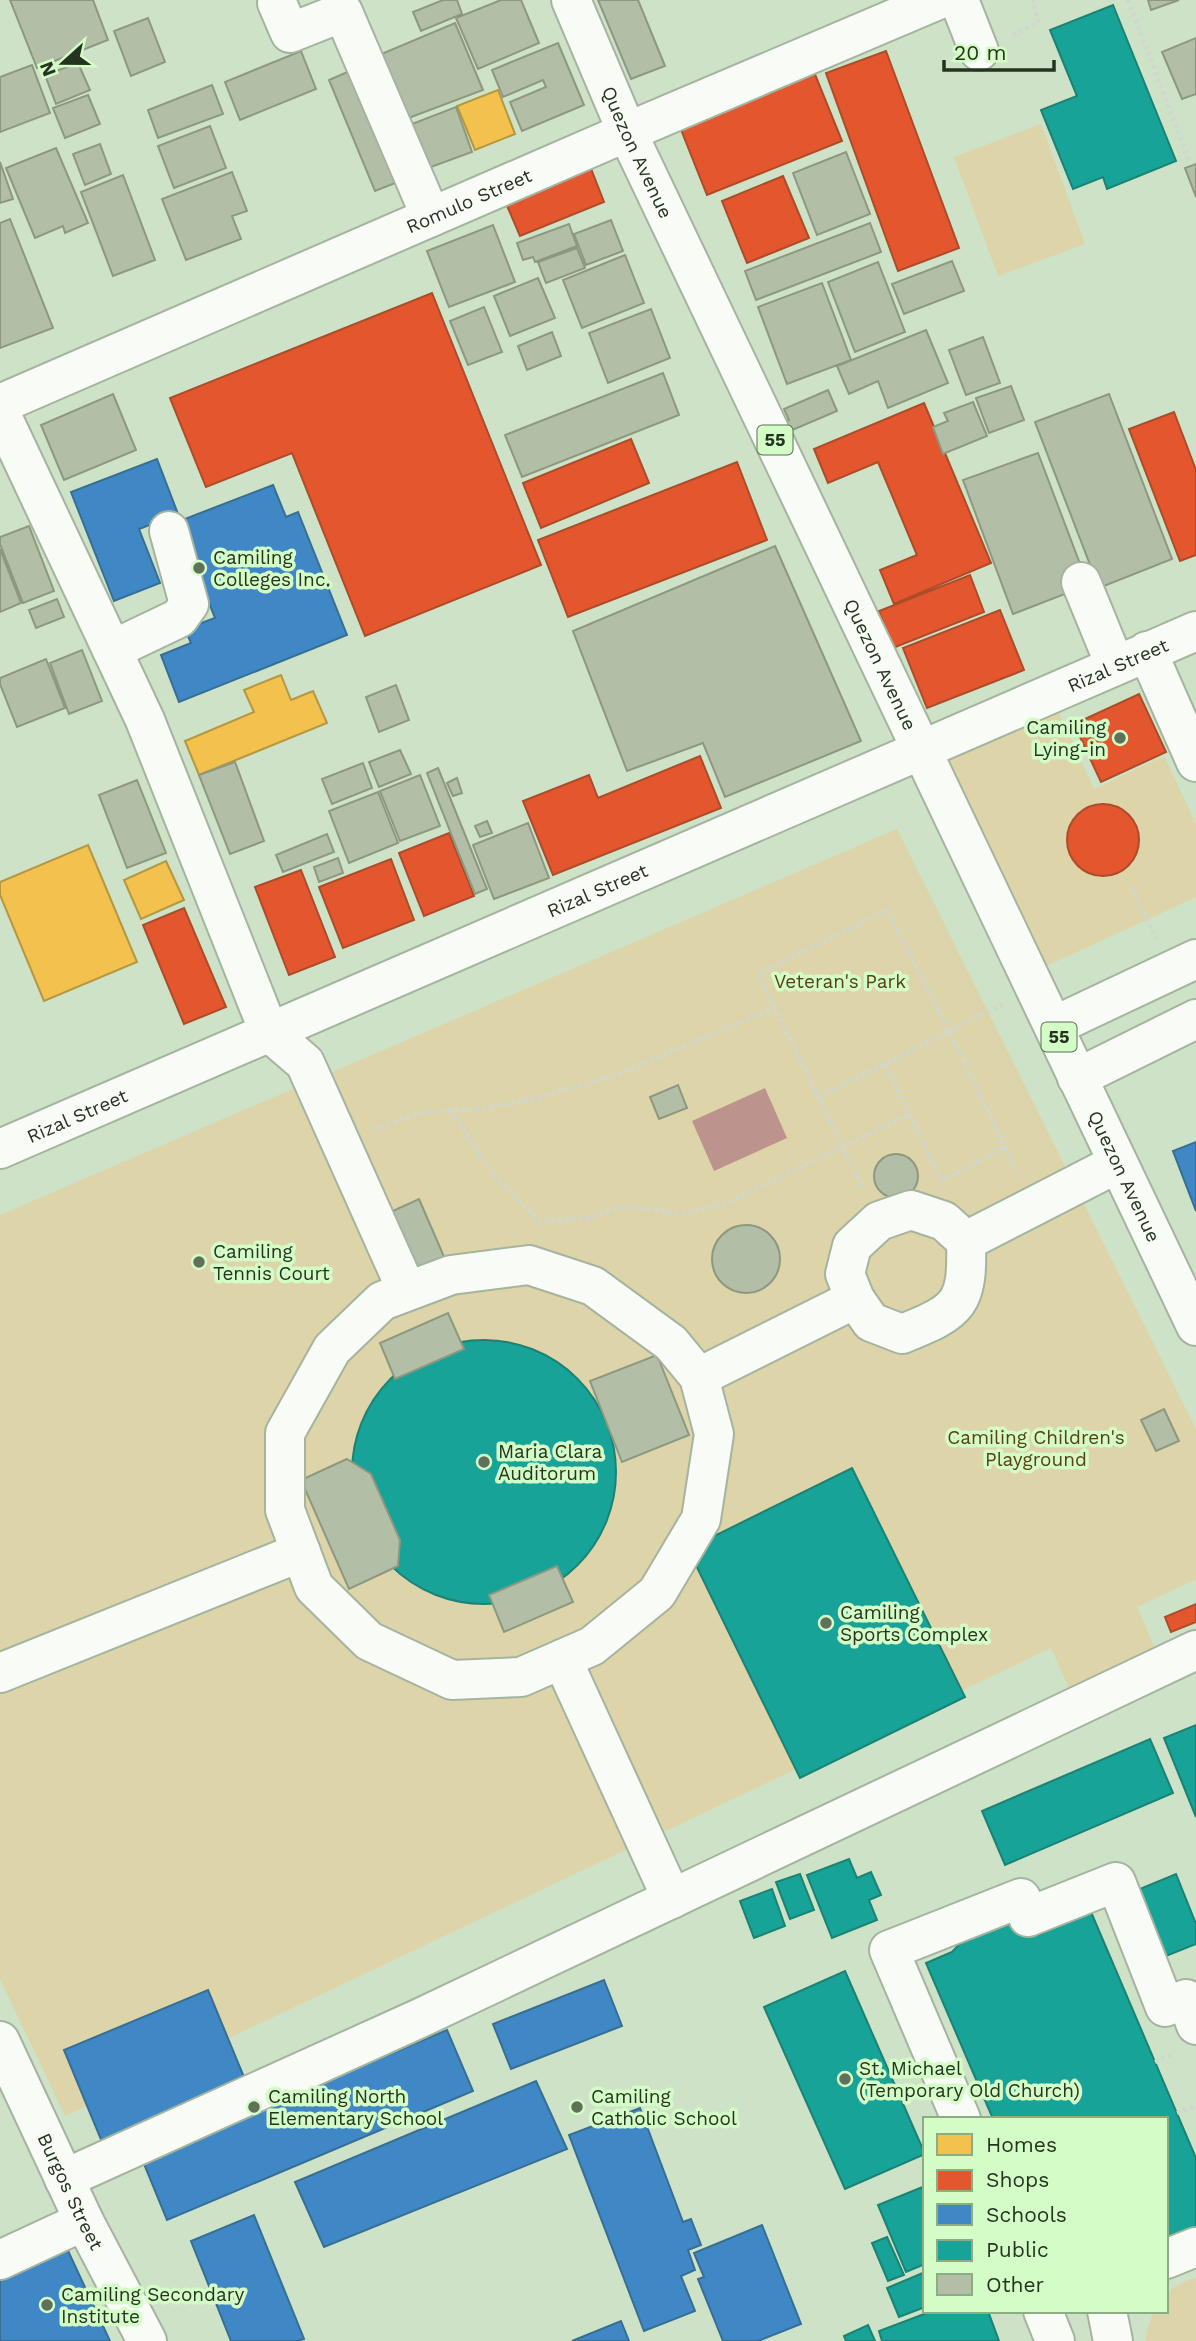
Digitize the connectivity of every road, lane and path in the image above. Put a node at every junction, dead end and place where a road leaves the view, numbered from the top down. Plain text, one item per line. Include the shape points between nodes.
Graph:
1 (571, 0) edge
2 (937, 0) edge
3 (960, 0) edge
4 (1033, 0) edge
5 (1128, 0) edge
6 (277, 3) dead end
7 (992, 45) joint
8 (628, 132) junction
9 (1190, 163) dead end
10 (431, 216) junction
11 (0, 404) edge
12 (0, 412) edge
13 (169, 531) dead end
14 (1081, 582) dead end
15 (1196, 631) edge
16 (112, 650) junction
17 (1131, 658) junction
18 (922, 747) junction
19 (1196, 762) edge
20 (1131, 887) dead end
21 (1184, 965) edge
22 (1035, 988) junction
23 (775, 1008) junction
24 (1196, 1019) edge
25 (1054, 1026) junction
26 (949, 1031) junction
27 (269, 1032) junction
28 (884, 1064) junction
29 (1077, 1078) junction
30 (819, 1097) junction
31 (450, 1111) junction
32 (910, 1114) junction
33 (341, 1143) junction
34 (1005, 1147) junction
35 (843, 1148) junction
36 (0, 1149) edge
37 (1118, 1163) junction
38 (1034, 1206) junction
39 (879, 1221) junction
40 (966, 1241) junction
41 (407, 1292) junction
42 (855, 1299) junction
43 (1196, 1326) edge
44 (699, 1377) junction
45 (301, 1552) junction
46 (1196, 1650) edge
47 (562, 1659) junction
48 (0, 1673) edge
49 (672, 1899) junction
50 (1196, 2025) edge
51 (0, 2040) edge
52 (1196, 2106) edge
53 (1177, 2113) dead end
54 (960, 2117) edge
55 (64, 2179) junction
56 (84, 2221) junction
57 (1196, 2247) edge
58 (1168, 2258) edge
59 (0, 2260) edge
60 (1044, 2313) edge
61 (1107, 2313) edge
62 (146, 2341) edge
63 (1055, 2341) edge
64 (1113, 2341) edge

1 - 8 main road, Quezon Avenue / 55
2 - 8 main road, Romulo Street
3 - 7 main road
4 - 7 path via 1038,23
5 - 9 path
6 - 10 main road via 290,33 343,12
8 - 10 main road, Romulo Street
8 - 18 main road, Quezon Avenue / 55
10 - 11 main road, Romulo Street
12 - 16 main road
13 - 16 main road via 189,604 179,618
14 - 17 main road
15 - 17 main road, Rizal Street
16 - 27 main road via 145,720
17 - 18 main road, Rizal Street
17 - 19 main road
18 - 22 main road, Quezon Avenue / 55
18 - 27 main road, Rizal Street
20 - 21 path
21 - 25 main road
22 - 25 main road, Quezon Avenue / 55
22 - 26 path
23 - 26 path via 758,974 887,910
23 - 30 path
23 - 31 path via 616,1075 530,1100
24 - 29 main road
25 - 29 main road, Quezon Avenue / 55
26 - 28 path
26 - 34 path
27 - 33 main road via 305,1063
27 - 36 main road, Rizal Street
28 - 30 path
28 - 32 path
29 - 37 main road, Quezon Avenue / 55
30 - 35 path
31 - 33 path via 418,1113
31 - 35 path via 495,1175 539,1220 590,1218 618,1207 681,1214 727,1203
32 - 34 path via 942,1181
32 - 35 path
33 - 41 main road
34 - 38 path
35 - 39 path
37 - 38 main road
37 - 43 main road, Quezon Avenue / 55
38 - 40 main road
39 - 40 main road via 911,1210 944,1221
39 - 42 main road via 852,1247 845,1274
40 - 42 main road via 967,1278 959,1303 931,1323 902,1334 871,1322
41 - 44 main road via 451,1275 529,1265 593,1286 671,1343
41 - 45 main road via 382,1301 332,1349 285,1433 285,1510
42 - 44 main road
44 - 47 main road via 714,1434 701,1519 657,1594 592,1646
45 - 47 main road via 314,1587 369,1641 452,1680 521,1677
45 - 48 main road
46 - 49 main road
47 - 49 main road
49 - 55 main road
50 - 54 main road via 1186,1999 1165,2007 1116,1882 1028,1917 1021,1898 889,1950
51 - 55 main road, Burgos Street
52 - 53 path
55 - 56 main road, Burgos Street
56 - 59 main road
56 - 62 main road, Burgos Street
57 - 58 main road
60 - 63 main road
61 - 64 main road

